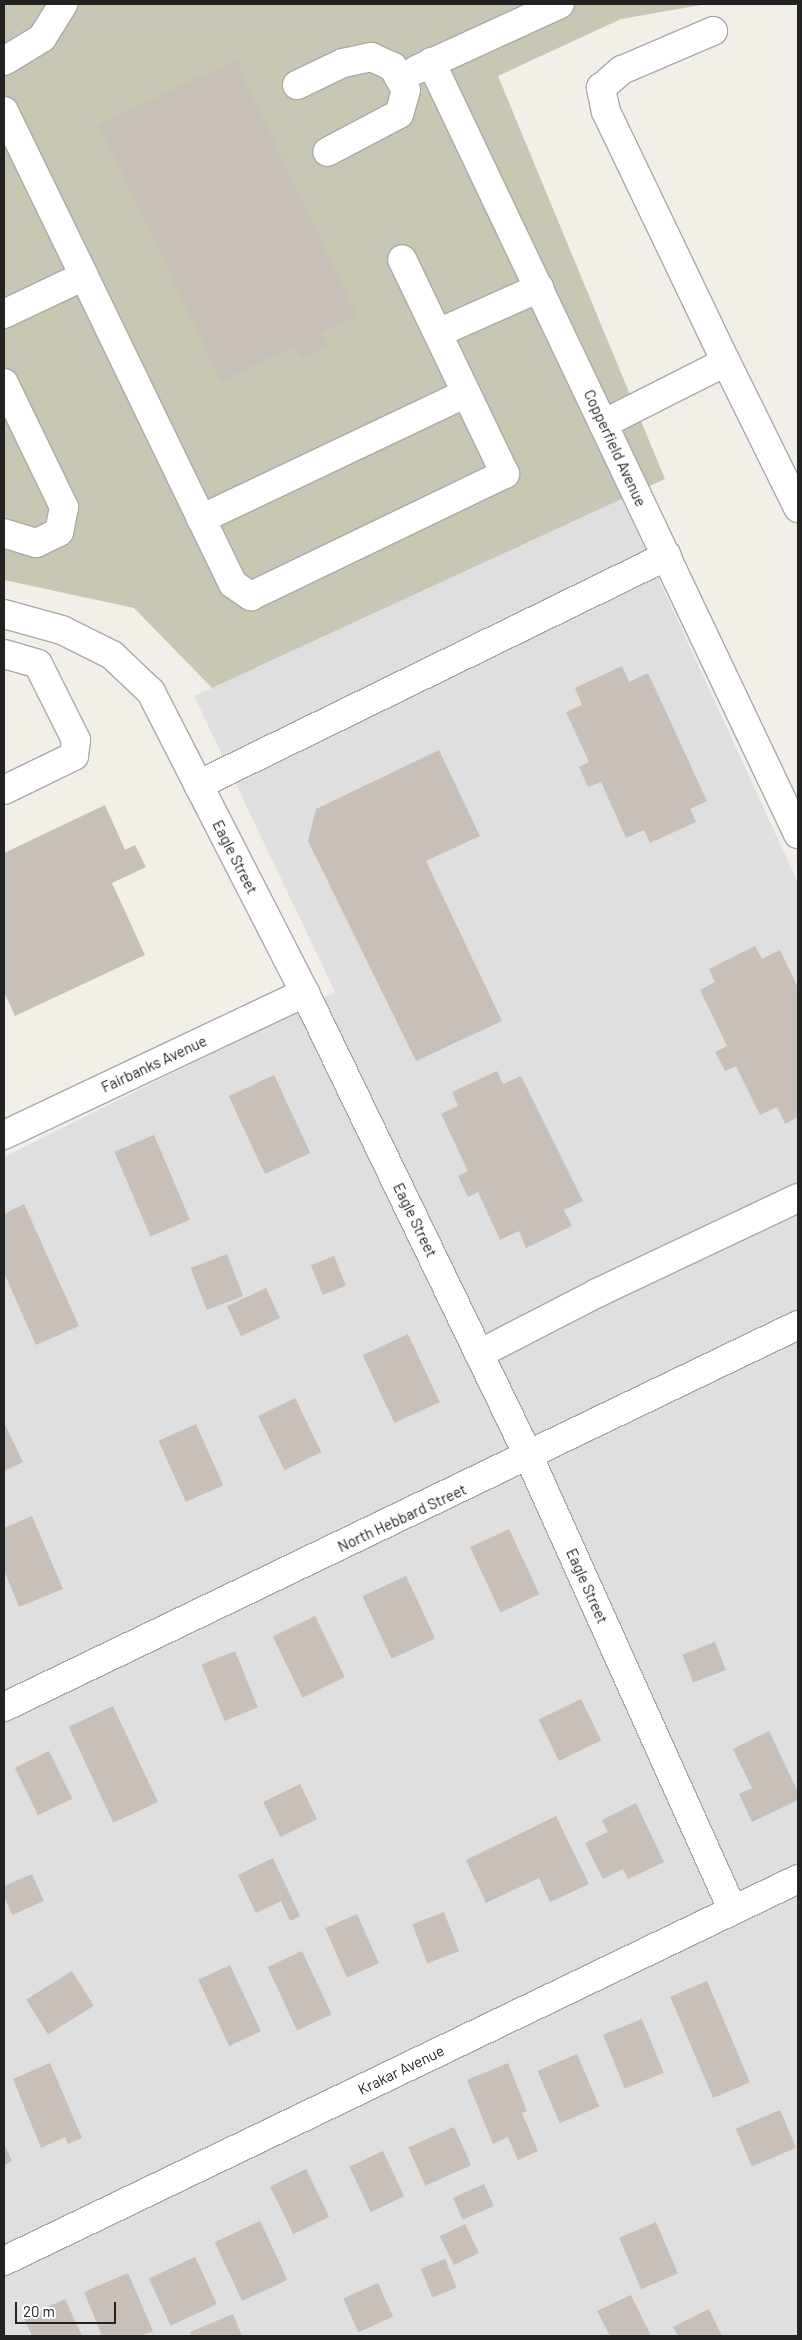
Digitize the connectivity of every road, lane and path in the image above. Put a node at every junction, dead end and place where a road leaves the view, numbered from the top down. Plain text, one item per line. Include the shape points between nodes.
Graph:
1 (63, 4) edge
2 (560, 4) edge
3 (713, 31) dead end
4 (4, 61) edge
5 (432, 62) junction
6 (399, 78) junction
7 (297, 85) dead end
8 (4, 110) edge
9 (327, 152) dead end
10 (402, 259) dead end
11 (84, 276) junction
12 (539, 288) junction
13 (4, 314) edge
14 (438, 334) junction
15 (726, 362) junction
16 (4, 383) edge
17 (466, 393) junction
18 (604, 424) junction
19 (798, 508) edge
20 (201, 519) junction
21 (4, 533) edge
22 (667, 556) junction
23 (5, 619) edge
24 (4, 654) edge
25 (198, 785) junction
26 (4, 790) edge
27 (795, 818) edge
28 (305, 994) junction
29 (4, 1135) edge
30 (798, 1198) edge
31 (798, 1325) edge
32 (480, 1354) junction
33 (529, 1457) junction
34 (4, 1707) edge
35 (798, 1879) edge
36 (733, 1910) junction
37 (4, 2261) edge

1 - 4 street via 42,38
2 - 5 street
3 - 15 street via 622,70 601,88 606,112
5 - 6 street
5 - 12 street, Copperfield Avenue
6 - 7 street via 393,66 371,57 343,63
6 - 9 street via 406,90 399,114
8 - 11 street
10 - 14 street
11 - 13 street
11 - 20 street
12 - 14 street
12 - 18 street, Copperfield Avenue
14 - 17 street
15 - 18 street
15 - 19 street
16 - 21 street via 64,508 60,532 36,543
17 - 20 street
17 - 20 street via 505,474 259,592 250,596 233,584
18 - 22 street, Copperfield Avenue
22 - 25 street
22 - 27 street, Copperfield Avenue
23 - 25 street, Eagle Street via 62,630 112,655 151,692
24 - 26 street via 38,664 76,740 74,756
25 - 28 street, Eagle Street
28 - 29 street, Fairbanks Avenue
28 - 32 street, Eagle Street
30 - 32 street via 597,1293
31 - 33 street, North Hebbard Street
32 - 33 street, Eagle Street
33 - 34 street, North Hebbard Street
33 - 36 street, Eagle Street
35 - 36 street, Krakar Avenue
36 - 37 street, Krakar Avenue

